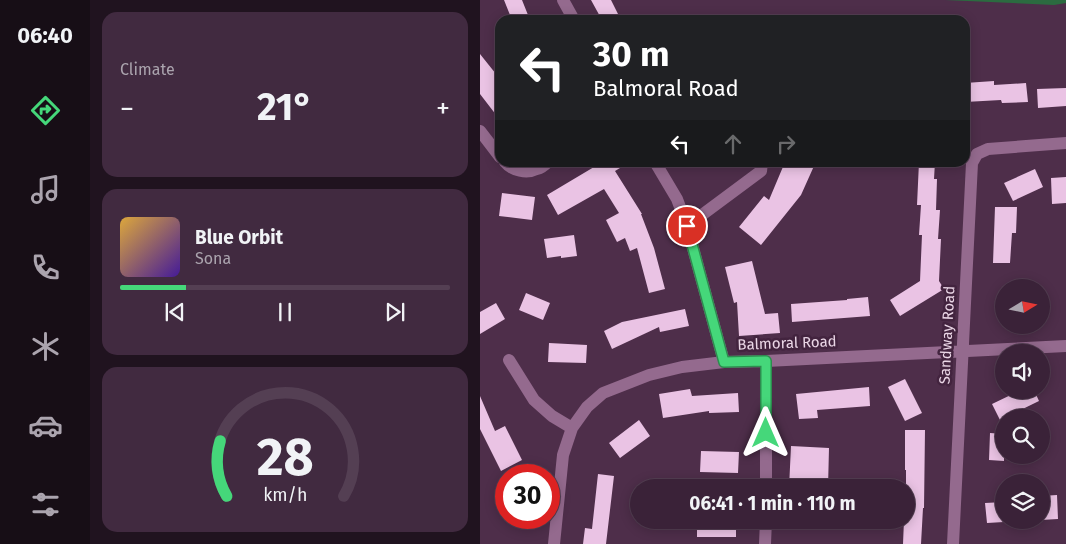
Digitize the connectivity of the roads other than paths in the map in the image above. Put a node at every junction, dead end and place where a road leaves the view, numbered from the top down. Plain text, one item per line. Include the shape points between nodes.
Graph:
1 (563, 0) edge
2 (571, 15) edge
3 (480, 131) edge
4 (1066, 143) edge
5 (495, 150) edge
6 (510, 167) edge
7 (541, 167) edge
8 (658, 167) edge
9 (761, 167) edge
10 (687, 226) junction
11 (1066, 346) edge
12 (963, 351) junction
13 (509, 360) dead end
14 (766, 361) junction
15 (724, 362) junction
16 (572, 428) junction
17 (766, 479) edge
18 (766, 529) edge
19 (554, 544) edge
20 (765, 544) edge
21 (953, 544) edge

1 - 2 street
3 - 5 street
4 - 12 street, Sandway Road via 988,149 977,154 972,163
6 - 7 street via 526,172
8 - 10 street via 677,199
9 - 10 street via 761,171
10 - 15 street
11 - 12 street, Balmoral Road
12 - 14 street, Balmoral Road
12 - 21 street, Sandway Road
13 - 16 street via 534,400
14 - 15 street, Balmoral Road
14 - 17 street
15 - 16 street, Balmoral Road via 682,366 603,393
16 - 19 street, Balmoral Road via 563,455
18 - 20 street

